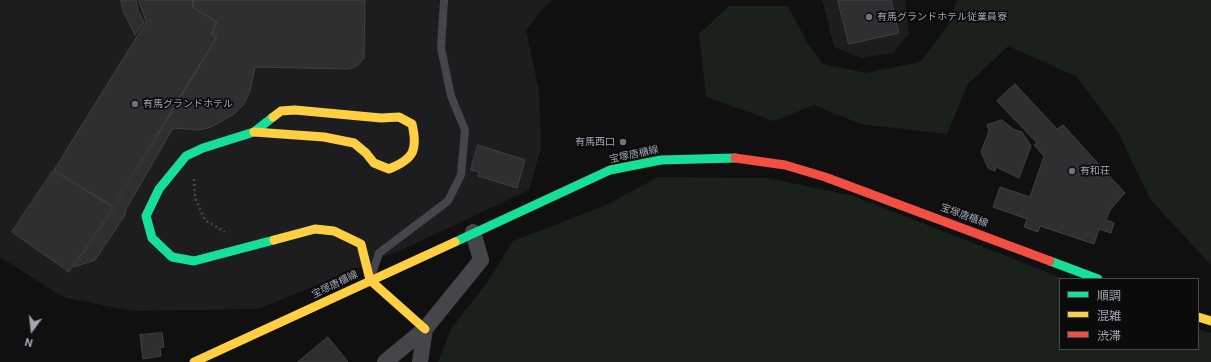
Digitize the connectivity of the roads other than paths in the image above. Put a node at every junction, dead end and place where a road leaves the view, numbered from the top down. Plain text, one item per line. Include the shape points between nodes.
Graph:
1 (444, 0) edge
2 (254, 132) junction
3 (473, 232) junction
4 (1095, 278) edge
5 (370, 280) junction
6 (1199, 317) edge
7 (1211, 321) edge
8 (425, 329) junction
9 (222, 357) edge
10 (194, 362) edge
11 (385, 362) edge
12 (420, 362) edge

1 - 5 lane via 441,48 451,96 465,130 461,175 448,201 379,253
2 - 2 main road via 324,137 354,143 374,164 389,169 403,164 412,154 416,140 412,124 399,118 295,110 281,111
2 - 5 main road via 186,156 159,189 146,216 152,238 172,256 194,261 315,229 334,232 361,244
3 - 4 main road, 宝塚唐櫃線 via 610,170 661,160 728,157 785,165 825,177
3 - 5 main road, 宝塚唐櫃線
3 - 8 street via 481,260
5 - 8 main road
5 - 9 main road, 宝塚唐櫃線
6 - 7 main road
8 - 11 street
8 - 12 street
9 - 10 main road, 宝塚唐櫃線

